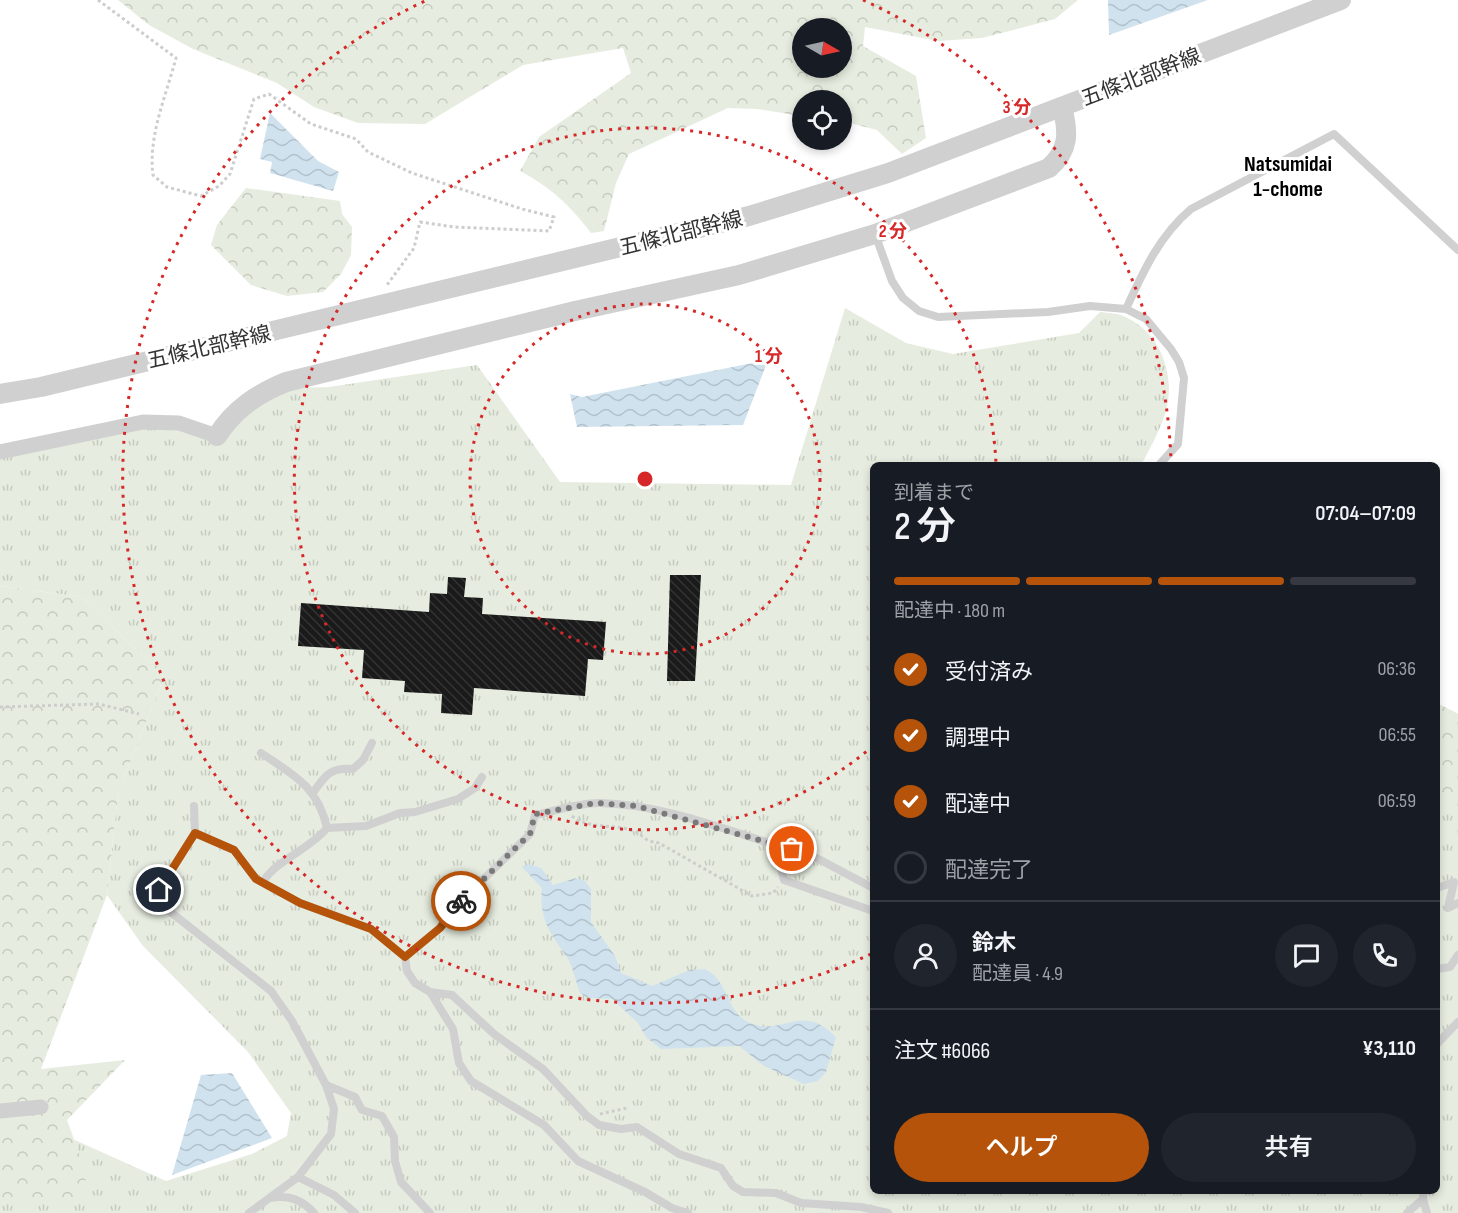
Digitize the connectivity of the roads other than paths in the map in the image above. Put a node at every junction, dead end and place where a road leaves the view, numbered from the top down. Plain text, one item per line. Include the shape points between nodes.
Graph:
1 (1341, 0) edge
2 (1062, 107) junction
3 (875, 234) junction
4 (1458, 250) edge
5 (1126, 309) junction
6 (0, 394) edge
7 (217, 436) joint
8 (0, 452) edge
9 (1162, 462) edge
10 (372, 743) dead end
11 (261, 753) dead end
12 (482, 777) dead end
13 (313, 793) junction
14 (194, 806) dead end
15 (327, 828) junction
16 (195, 833) junction
17 (775, 845) junction
18 (263, 882) junction
19 (870, 886) edge
20 (1440, 887) edge
21 (1458, 903) edge
22 (870, 910) edge
23 (405, 957) junction
24 (1458, 958) edge
25 (1440, 969) edge
26 (430, 992) junction
27 (1458, 1022) edge
28 (1440, 1041) edge
29 (326, 1085) junction
30 (41, 1107) dead end
31 (0, 1111) edge
32 (298, 1178) junction
33 (1423, 1195) edge
34 (267, 1198) junction
35 (249, 1213) edge
36 (314, 1213) edge
37 (355, 1213) edge
38 (430, 1213) edge
39 (688, 1213) edge
40 (888, 1213) edge
41 (1407, 1213) edge
42 (1427, 1213) edge

1 - 2 street, 五條北部幹線
2 - 3 street via 1067,142 1061,157 1049,168
2 - 6 street, 五條北部幹線 via 888,173 749,216
3 - 5 lane via 892,281 903,298 920,311 938,317 1090,306
3 - 7 street via 739,275 286,382 257,394 225,423
4 - 5 lane via 1334,134 1191,209 1172,225 1144,268
5 - 9 lane via 1146,319 1159,333 1179,362 1184,378 1178,444
7 - 8 street via 179,423 143,422
10 - 13 lane via 353,769 329,772
11 - 13 lane
12 - 15 lane via 476,788 458,799 366,826
13 - 15 lane via 322,807
14 - 16 lane
15 - 18 lane via 317,841 270,870
16 - 18 lane via 234,850 256,879
16 - 29 lane via 159,890 159,903 272,991
17 - 19 lane via 809,854
17 - 22 lane via 784,880
17 - 23 lane via 636,806 596,803 535,814 530,834 465,897 440,928
18 - 23 lane via 300,903 371,929
20 - 21 lane via 1454,882 1448,908
23 - 26 lane via 407,971 415,983
24 - 25 lane via 1450,967
26 - 39 lane via 453,1029 459,1063 471,1082 544,1125 578,1161
26 - 40 lane via 452,995 494,1034 543,1069 599,1125 637,1128 679,1154 721,1168 733,1186 743,1192
27 - 28 lane
29 - 32 lane via 334,1109 330,1134
29 - 38 lane via 355,1097 362,1110 382,1116 394,1137 401,1182
30 - 31 street
32 - 34 lane
32 - 37 lane via 334,1195
33 - 41 lane
33 - 42 lane
34 - 35 lane
34 - 36 lane via 294,1198

